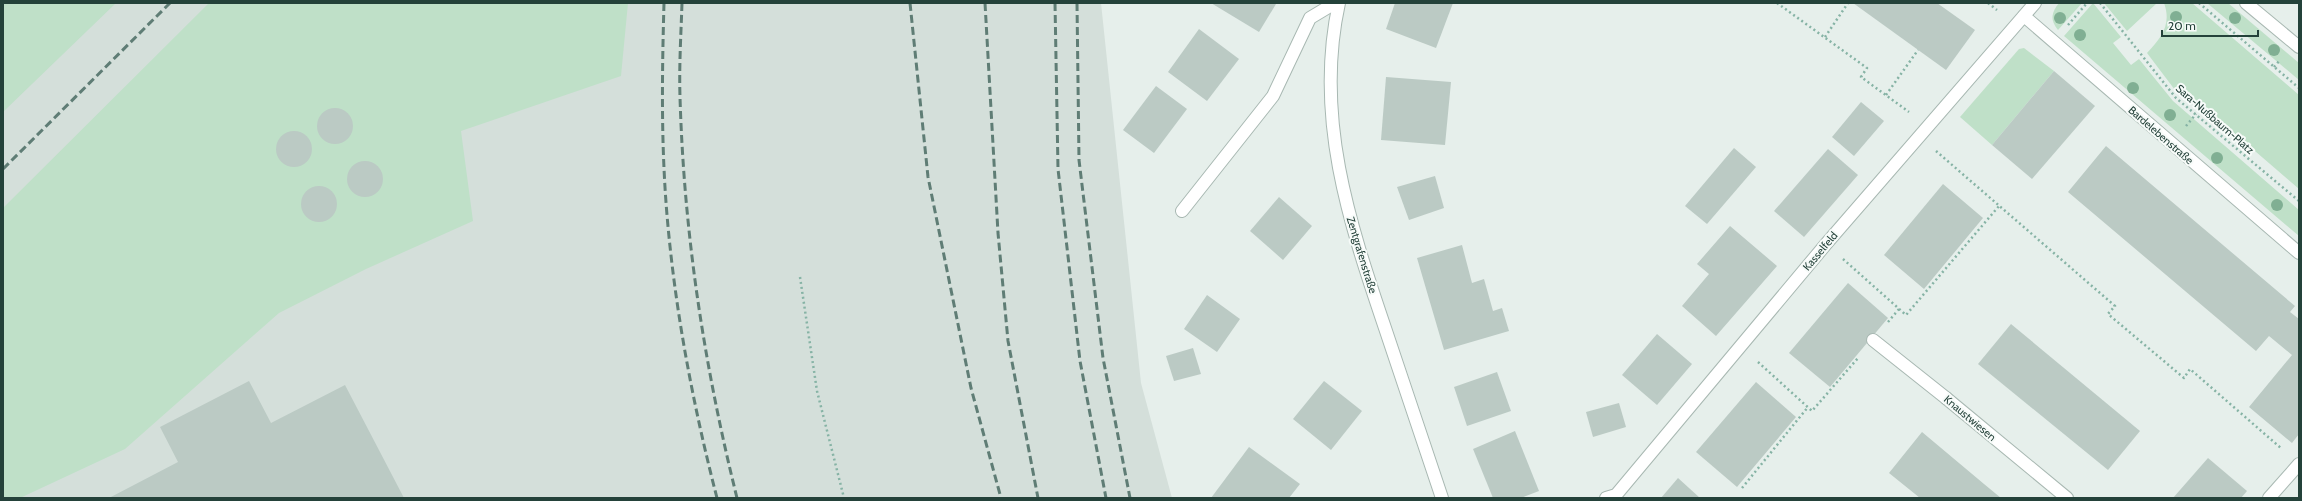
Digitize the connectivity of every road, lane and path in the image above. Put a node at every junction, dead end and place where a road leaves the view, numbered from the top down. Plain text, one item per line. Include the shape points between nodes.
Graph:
1 (1335, 3) edge
2 (1339, 3) edge
3 (1777, 3) edge
4 (1848, 3) edge
5 (2035, 3) edge
6 (2087, 3) edge
7 (2100, 3) edge
8 (2199, 3) edge
9 (2246, 3) edge
10 (2024, 16) junction
11 (1825, 37) junction
12 (2054, 42) junction
13 (2299, 47) edge
14 (1918, 50) dead end
15 (2299, 88) edge
16 (1886, 95) junction
17 (1928, 126) junction
18 (1919, 136) junction
19 (2299, 201) edge
20 (1999, 206) junction
21 (1182, 211) dead end
22 (1826, 244) junction
23 (2299, 253) edge
24 (800, 277) dead end
25 (1899, 309) junction
26 (1873, 340) junction
27 (1741, 346) junction
28 (1808, 406) junction
29 (2287, 453) dead end
30 (2299, 464) edge
31 (1742, 488) dead end
32 (844, 498) edge
33 (1442, 498) edge
34 (1606, 498) edge
35 (2067, 498) edge
36 (2269, 498) edge

1 - 21 street via 1310,18 1273,96
2 - 33 street, Zentgrafenstraße via 1332,37 1330,88 1333,133 1342,184 1354,236
3 - 11 path
4 - 11 path
5 - 10 street, Kasselfeld
6 - 12 path
7 - 19 path, Sara-Nußbaum-Platz via 2176,98
8 - 15 path
9 - 13 street
10 - 12 street, Bardelebenstraße
10 - 17 street, Kasselfeld
11 - 16 path via 1867,68 1861,77
12 - 23 street, Bardelebenstraße
14 - 16 path
16 - 17 path
17 - 18 street, Kasselfeld
18 - 20 path
18 - 22 street, Kasselfeld
20 - 25 path via 1906,315
20 - 29 path via 2115,306 2108,314 2184,378 2190,369
22 - 25 path
22 - 27 street, Kasselfeld
24 - 32 path via 818,391
25 - 26 path
26 - 28 path via 1812,411
26 - 35 street, Knaustwiesen
27 - 28 path
27 - 34 street, Kasselfeld via 1616,495
28 - 31 path
30 - 36 street

